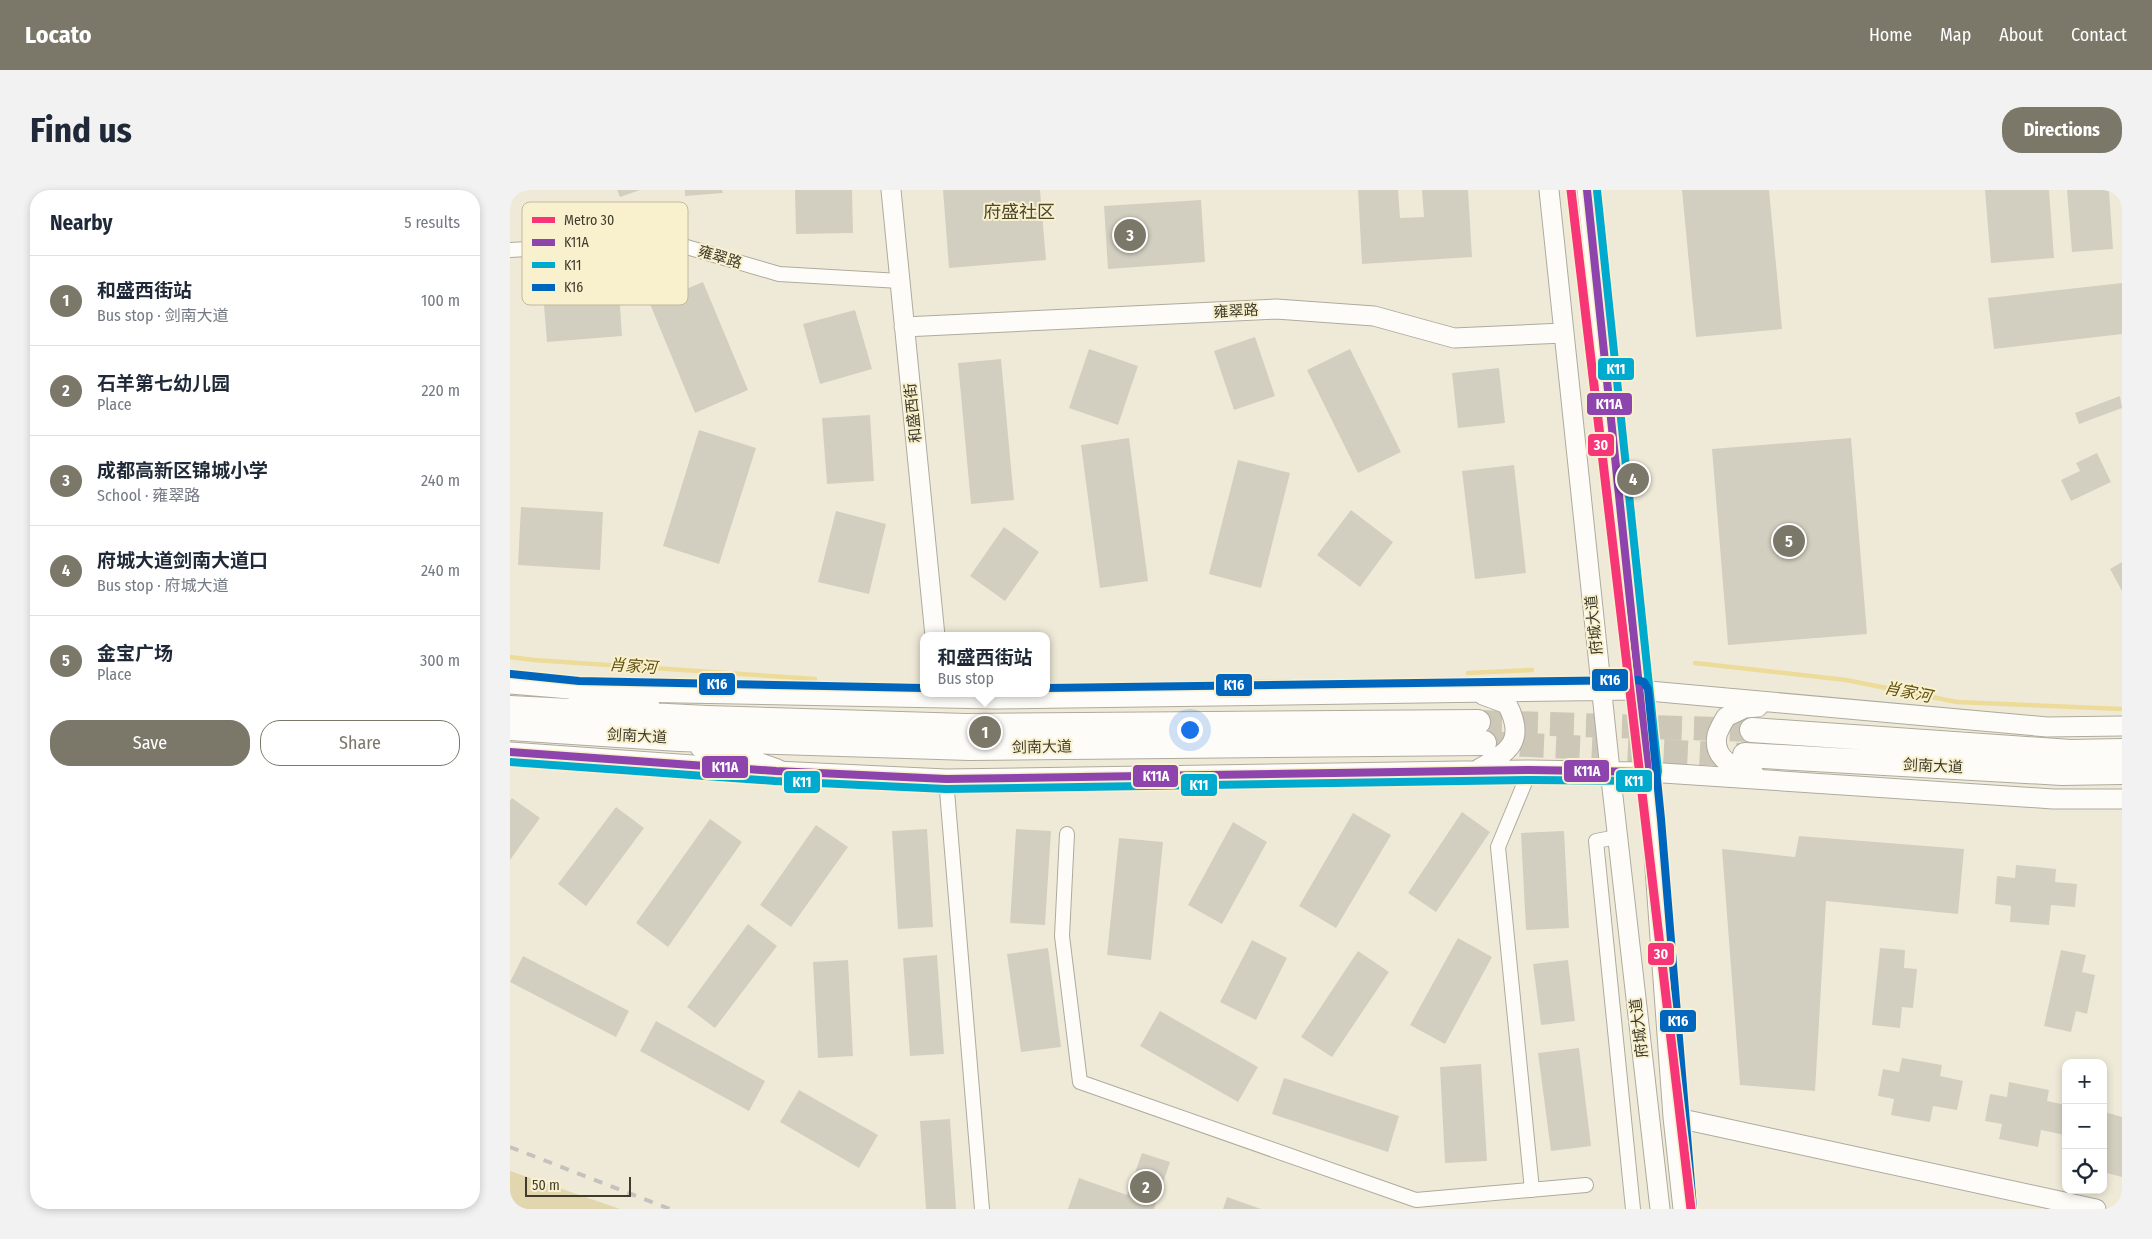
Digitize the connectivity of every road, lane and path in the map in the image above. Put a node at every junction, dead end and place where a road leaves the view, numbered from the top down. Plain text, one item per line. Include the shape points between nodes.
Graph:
1 (891, 190) edge
2 (1549, 190) edge
3 (1587, 190) edge
4 (688, 247) edge
5 (900, 281) junction
6 (904, 327) junction
7 (1564, 333) junction
8 (935, 632) edge
9 (510, 684) edge
10 (1638, 690) junction
11 (578, 691) junction
12 (1602, 691) junction
13 (1470, 692) junction
14 (1050, 695) edge
15 (920, 696) edge
16 (1776, 704) junction
17 (510, 708) edge
18 (707, 718) junction
19 (2122, 726) edge
20 (510, 728) edge
21 (1752, 730) tunnel mouth
22 (679, 739) junction
23 (2122, 751) edge
24 (510, 752) edge
25 (1745, 755) tunnel mouth
26 (1530, 770) junction
27 (1610, 770) junction
28 (1476, 771) junction
29 (776, 772) junction
30 (1648, 772) junction
31 (2122, 772) edge
32 (946, 780) junction
33 (1771, 781) junction
34 (2122, 799) edge
35 (1067, 834) dead end
36 (1617, 837) junction
37 (1674, 1117) junction
38 (1586, 1185) dead end
39 (1532, 1190) junction
40 (982, 1209) edge
41 (1633, 1209) edge
42 (1660, 1209) edge
43 (1683, 1209) edge
44 (2096, 1209) edge

1 - 5 main road, 和盛西街
2 - 7 main road, 府城大道
3 - 10 main road, 府城大道
4 - 5 street, 雍翠路 via 779,274
5 - 6 main road, 和盛西街
6 - 7 main road, 雍翠路 via 1276,309 1374,316 1454,338
6 - 8 main road, 和盛西街
7 - 12 main road, 府城大道
9 - 11 main road
10 - 12 main road
10 - 16 main road
10 - 30 main road, 府城大道
11 - 15 main road
11 - 18 highway via 620,697
12 - 13 main road
12 - 27 main road, 府城大道
13 - 14 main road
13 - 28 main road via 1507,704 1516,730 1514,742 1505,753
16 - 19 main road via 2047,727
16 - 33 main road via 1745,708 1726,717 1717,736 1725,762
17 - 18 highway, 剑南大道
18 - 22 highway, 剑南大道 via 966,726 1481,733 970,748
20 - 22 highway, 剑南大道
21 - 23 highway, 剑南大道 via 2071,752
22 - 29 highway
24 - 29 main road
25 - 31 highway, 剑南大道 via 2062,774
26 - 27 main road
26 - 28 main road
26 - 39 street via 1498,847
27 - 30 main road
27 - 36 main road, 府城大道
28 - 32 main road
29 - 32 main road
30 - 33 main road
30 - 37 main road, 府城大道
32 - 40 street
33 - 34 main road via 2053,799
35 - 39 street via 1062,936 1080,1082 1416,1200
36 - 41 street via 1596,841
36 - 42 main road, 府城大道
37 - 43 main road, 府城大道
37 - 44 main road
38 - 39 street

